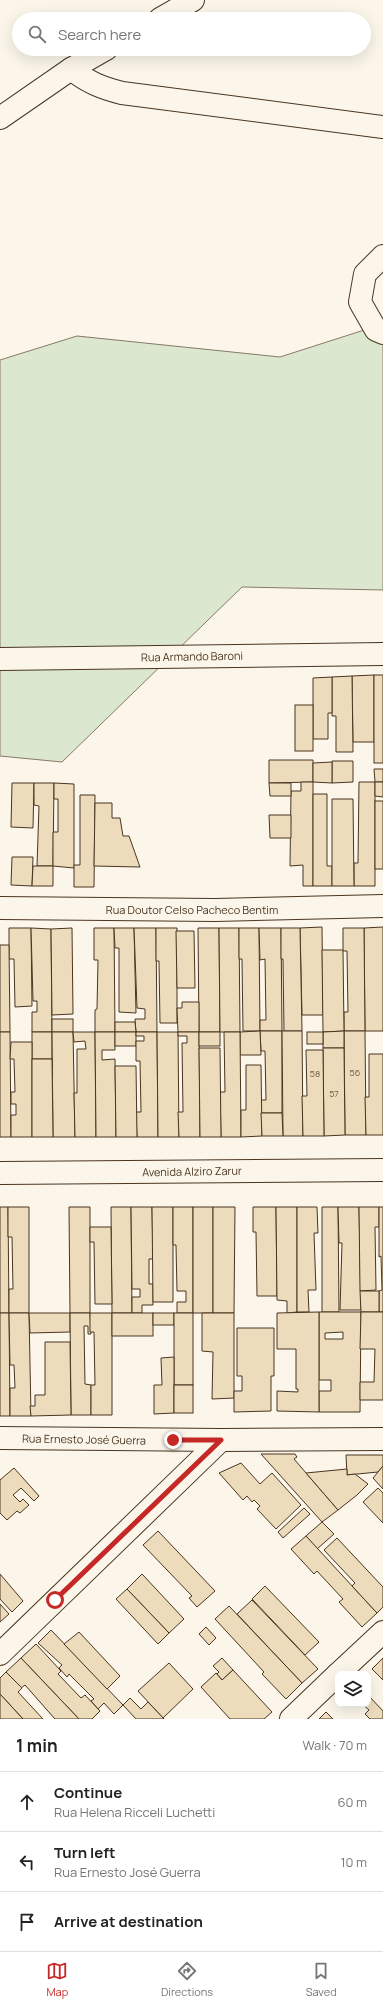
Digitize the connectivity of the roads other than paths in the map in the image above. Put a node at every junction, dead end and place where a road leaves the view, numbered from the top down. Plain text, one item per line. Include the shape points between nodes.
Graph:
1 (193, 0) edge
2 (172, 12) edge
3 (94, 56) edge
4 (71, 69) junction
5 (0, 118) edge
6 (383, 127) edge
7 (383, 256) edge
8 (383, 333) edge
9 (383, 654) edge
10 (0, 659) edge
11 (383, 906) edge
12 (0, 908) edge
13 (383, 1170) edge
14 (0, 1173) edge
15 (0, 1438) edge
16 (383, 1439) edge
17 (221, 1440) junction
18 (383, 1632) edge
19 (0, 1654) edge
20 (341, 1671) edge
21 (335, 1677) edge
22 (290, 1719) edge

1 - 2 street
3 - 4 street
4 - 5 street
4 - 6 street via 100,88 122,93
7 - 8 street via 365,274 360,302 376,330
9 - 10 street, Rua Armando Baroni
11 - 12 street, Rua Doutor Celso Pacheco Bentim via 215,910
13 - 14 street, Avenida Alziro Zarur
15 - 17 street, Rua Ernesto José Guerra
16 - 17 street, Rua Ernesto José Guerra
17 - 19 street
18 - 20 street
21 - 22 street

